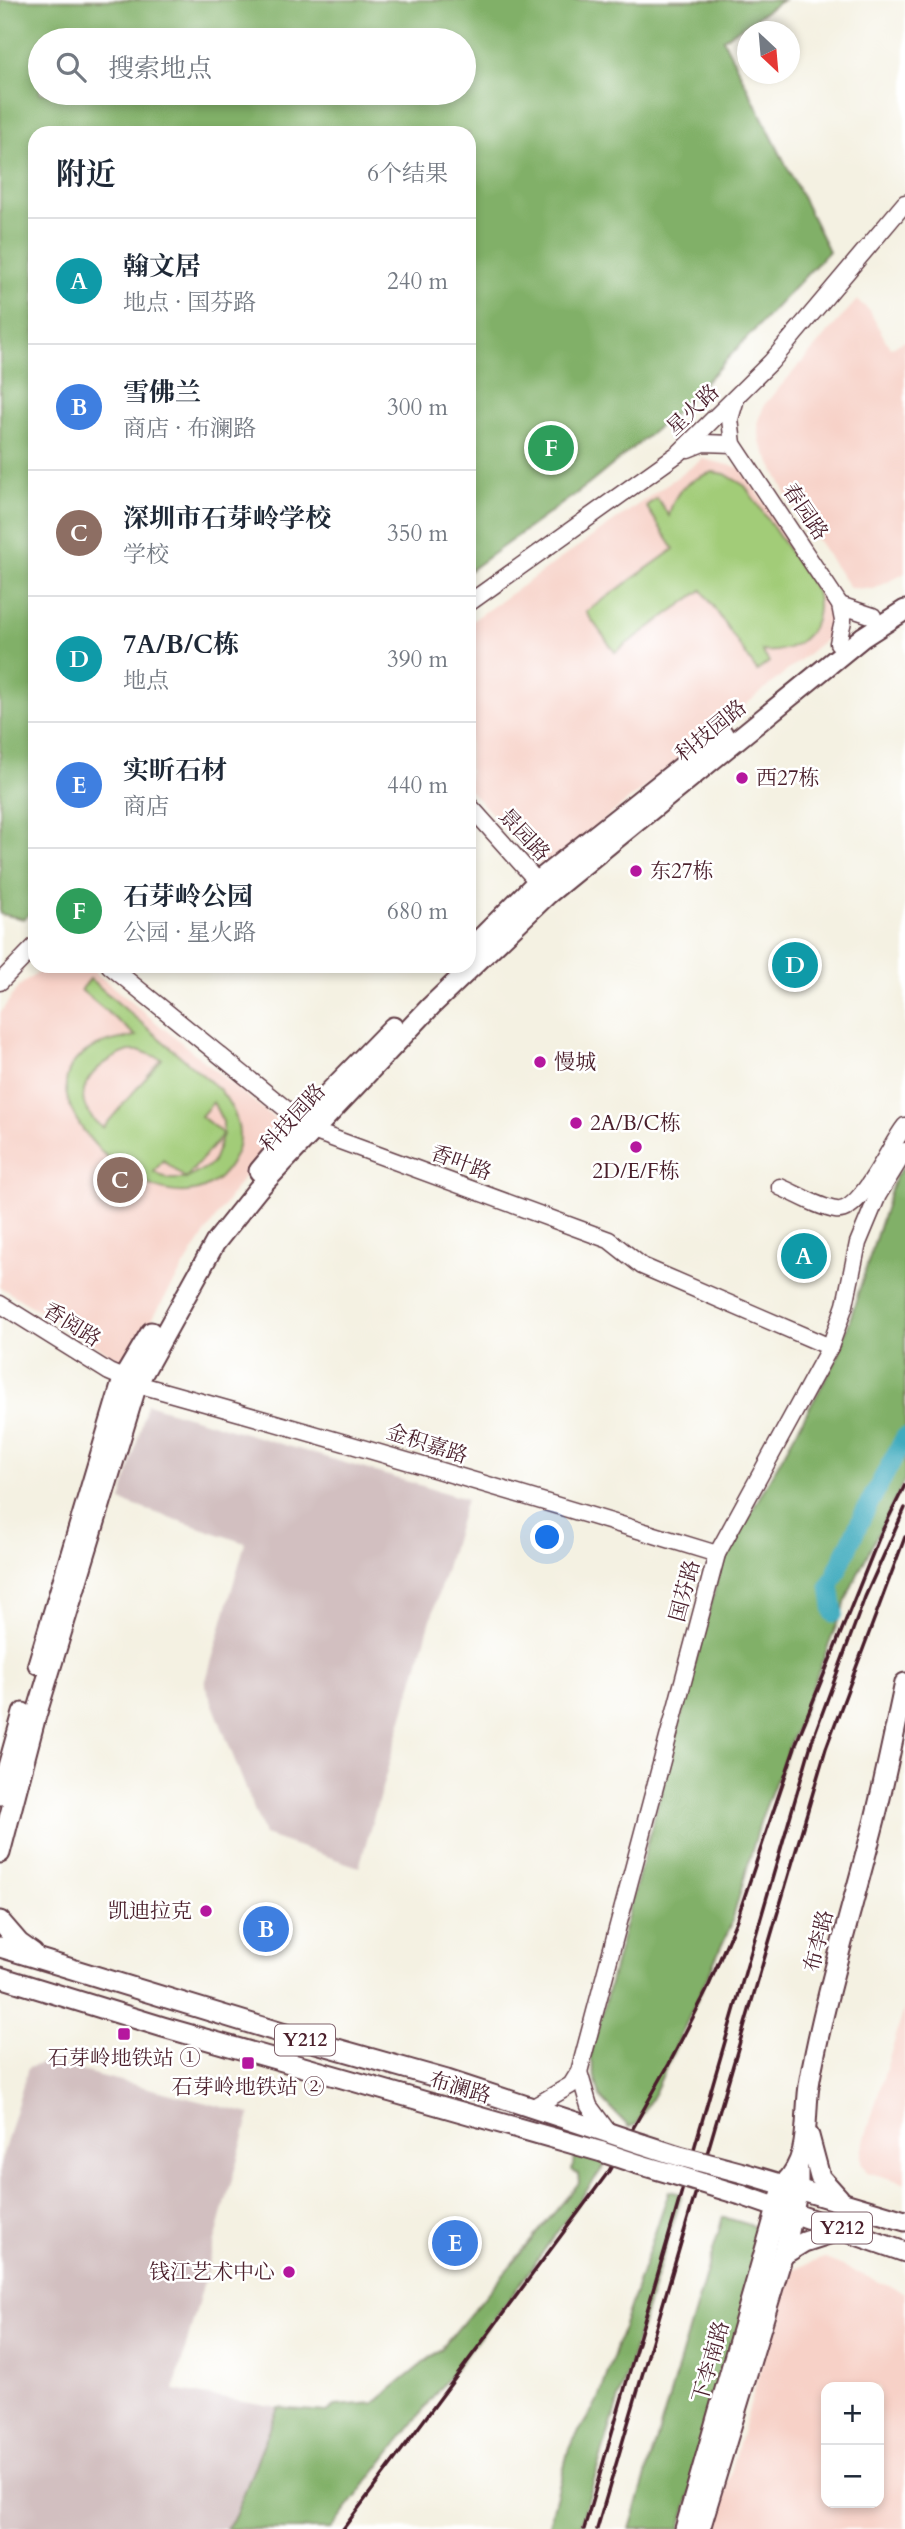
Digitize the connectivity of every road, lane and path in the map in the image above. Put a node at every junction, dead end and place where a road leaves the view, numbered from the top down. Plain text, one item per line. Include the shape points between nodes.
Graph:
1 (905, 203) edge
2 (736, 400) junction
3 (733, 444) junction
4 (679, 453) junction
5 (905, 597) edge
6 (476, 598) edge
7 (840, 604) junction
8 (905, 610) edge
9 (873, 616) junction
10 (838, 643) junction
11 (476, 813) edge
12 (543, 887) junction
13 (476, 944) edge
14 (28, 953) edge
15 (476, 958) edge
16 (119, 973) edge
17 (447, 973) edge
18 (462, 973) edge
19 (0, 982) edge
20 (306, 1126) junction
21 (905, 1126) edge
22 (905, 1151) edge
23 (780, 1187) dead end
24 (0, 1304) edge
25 (830, 1347) junction
26 (130, 1382) junction
27 (717, 1554) junction
28 (905, 1683) edge
29 (0, 1795) edge
30 (0, 1853) edge
31 (0, 1921) edge
32 (0, 1947) edge
33 (38, 1960) junction
34 (0, 1977) edge
35 (22, 1983) junction
36 (0, 1992) edge
37 (57, 1993) junction
38 (579, 2072) junction
39 (532, 2108) junction
40 (808, 2128) junction
41 (606, 2142) junction
42 (672, 2164) junction
43 (793, 2181) junction
44 (842, 2200) junction
45 (786, 2209) junction
46 (905, 2221) edge
47 (844, 2229) junction
48 (905, 2252) edge
49 (783, 2255) junction
50 (685, 2529) edge
51 (700, 2529) edge

1 - 2 street, 星火路
2 - 3 street via 730,419
2 - 4 street, 星火路
3 - 4 street via 703,443
3 - 7 street, 春园路
4 - 6 street, 星火路
5 - 9 main road, 科技园路
7 - 9 street
7 - 10 street via 843,621
8 - 12 main road, 科技园路 via 863,637
9 - 10 main road, 科技园路
10 - 12 main road, 科技园路
11 - 12 street, 景园路
12 - 13 main road, 科技园路
12 - 15 main road, 科技园路
14 - 19 street
16 - 20 street, 香叶路
17 - 20 main road, 科技园路
18 - 20 main road, 科技园路
20 - 25 street, 香叶路 via 609,1240 642,1266
20 - 26 main road, 科技园路 via 215,1243
21 - 23 street via 850,1208 837,1210
22 - 25 street, 国芬路 via 878,1195 858,1243 845,1305
24 - 26 street, 香阅路
25 - 27 street, 国芬路
26 - 27 street, 金积嘉路 via 392,1454
26 - 29 main road, 科技园路
26 - 30 main road, 科技园路
27 - 38 street, 国芬路
28 - 40 main road, 布李路 via 811,2074
31 - 33 main road
32 - 33 main road, 布澜路 / Y212
33 - 35 main road
33 - 39 main road, 布澜路 / Y212
34 - 35 main road, 布澜路 / Y212
35 - 37 main road, 布澜路 / Y212
36 - 37 main road
37 - 41 main road, 布澜路 / Y212 via 163,2027
38 - 39 street via 571,2085
38 - 41 street
39 - 41 main road, 布澜路 / Y212
40 - 43 main road, 布李路
40 - 44 main road via 820,2177
41 - 42 main road, 布澜路 / Y212, bridge via 642,2144
41 - 42 main road, 布澜路 / Y212, bridge via 639,2164
42 - 43 main road, 布澜路 / Y212, bridge
42 - 45 main road, 布澜路 / Y212, bridge via 741,2195
43 - 44 main road, 布澜路 / Y212
43 - 45 main road, 布李路
44 - 46 main road, 布澜路 / Y212
45 - 47 main road, 布澜路 / Y212
45 - 49 main road, 下李南路
45 - 50 main road, 下李南路
47 - 48 main road, 布澜路 / Y212
47 - 49 main road via 804,2242
49 - 51 main road, 下李南路

